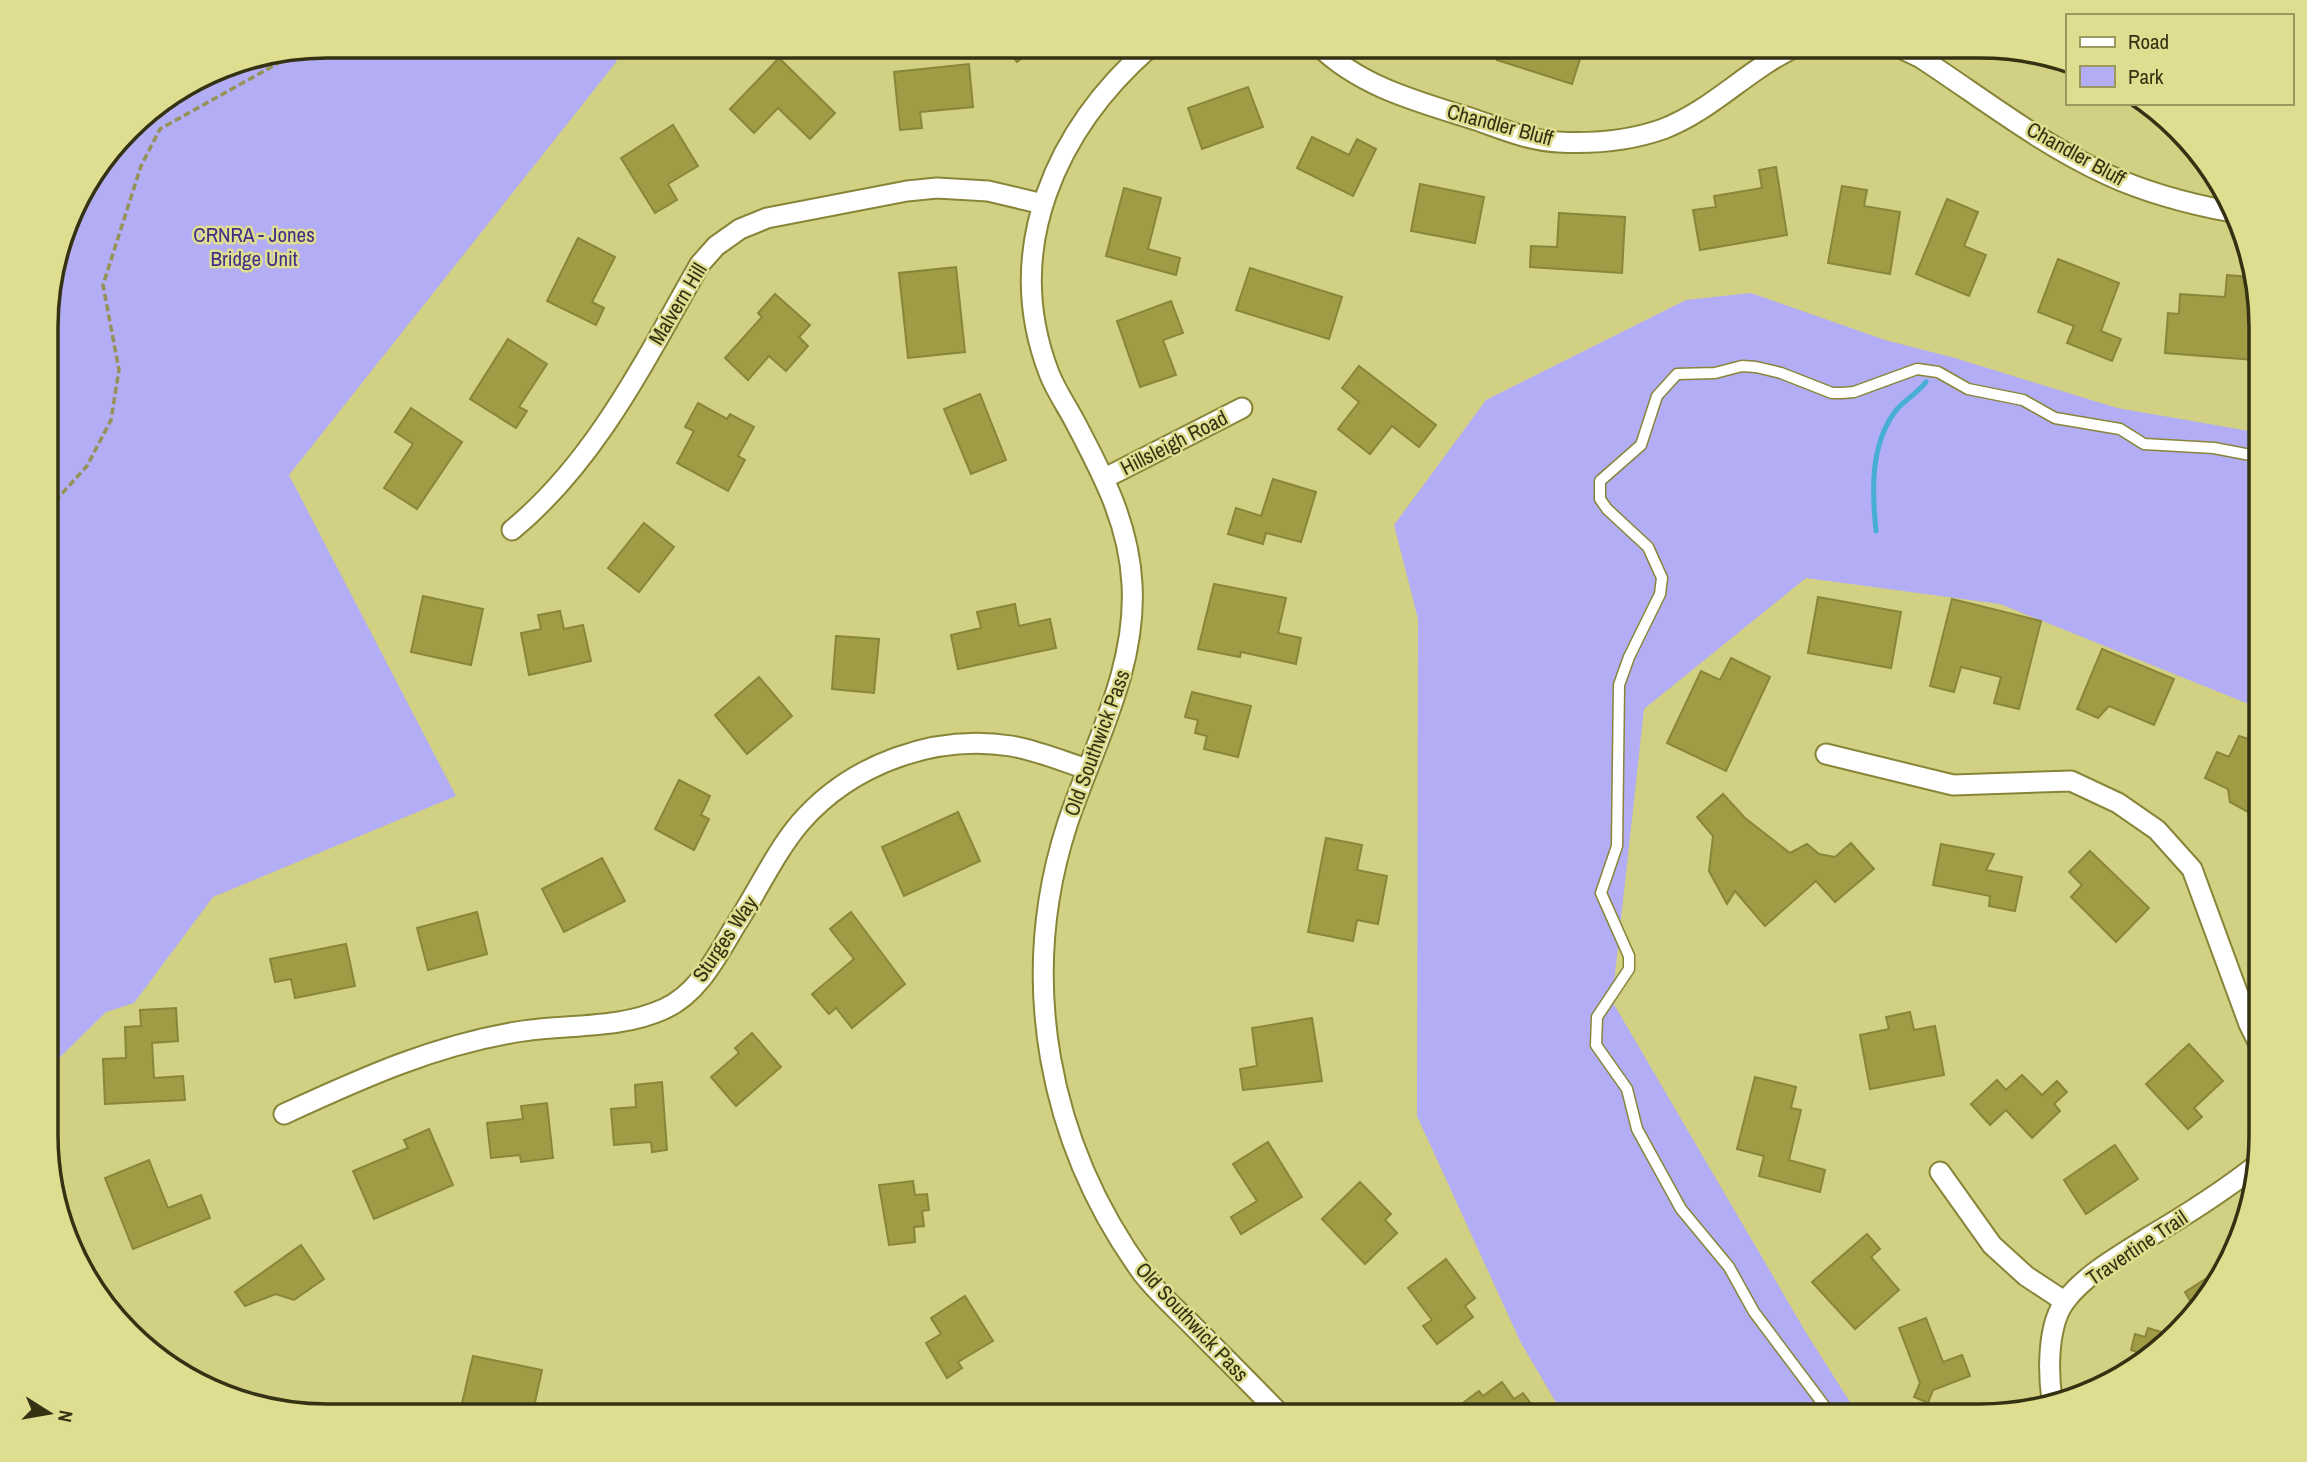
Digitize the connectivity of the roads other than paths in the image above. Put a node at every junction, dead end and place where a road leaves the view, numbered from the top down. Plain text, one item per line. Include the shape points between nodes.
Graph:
1 (1137, 58) edge
2 (1334, 58) edge
3 (1770, 58) edge
4 (1921, 58) edge
5 (1042, 204) junction
6 (2222, 210) edge
7 (1242, 408) dead end
8 (2249, 455) edge
9 (1105, 478) junction
10 (512, 530) dead end
11 (1826, 754) dead end
12 (1087, 769) junction
13 (2249, 1024) edge
14 (284, 1114) dead end
15 (1940, 1172) dead end
16 (2247, 1172) edge
17 (2064, 1301) junction
18 (2051, 1395) edge
19 (1270, 1404) edge
20 (1823, 1404) edge

1 - 5 street, Old Southwick Pass via 1092,105 1054,172
2 - 3 street, Chandler Bluff via 1357,76 1398,95 1517,134 1555,142 1604,142 1665,128 1706,106
4 - 6 street, Chandler Bluff via 2107,175 2190,204
5 - 9 street, Old Southwick Pass via 1034,247 1038,335 1049,374
5 - 10 street, Malvern Hill via 988,191 937,188 767,218 740,229 699,264 596,442
7 - 9 street, Hillsleigh Road
8 - 20 lane via 2144,444 2120,429 2055,418 2023,400 1968,389 1928,369 1854,392 1832,393 1781,373 1742,366 1715,373 1677,374 1657,396 1641,445 1600,481 1600,499 1648,547 1662,578 1656,604 1619,685 1617,846 1601,893 1629,956 1629,969 1597,1017 1596,1045 1627,1088 1637,1129 1681,1209 1729,1267 1754,1312
9 - 12 street, Old Southwick Pass via 1128,547 1132,620 1119,686
11 - 13 street via 1953,785 2071,781 2119,803 2157,830 2192,869
12 - 14 street, Sturges Way via 1012,746 978,743 930,747 878,765 844,783 800,823 713,962 689,993 673,1005 617,1023 523,1031 433,1051
12 - 19 street, Old Southwick Pass via 1054,876 1045,928 1043,1017 1061,1113 1108,1221 1146,1278
15 - 17 street via 1992,1245 2025,1276
16 - 17 street, Travertine Trail via 2104,1266
17 - 18 street via 2048,1368

